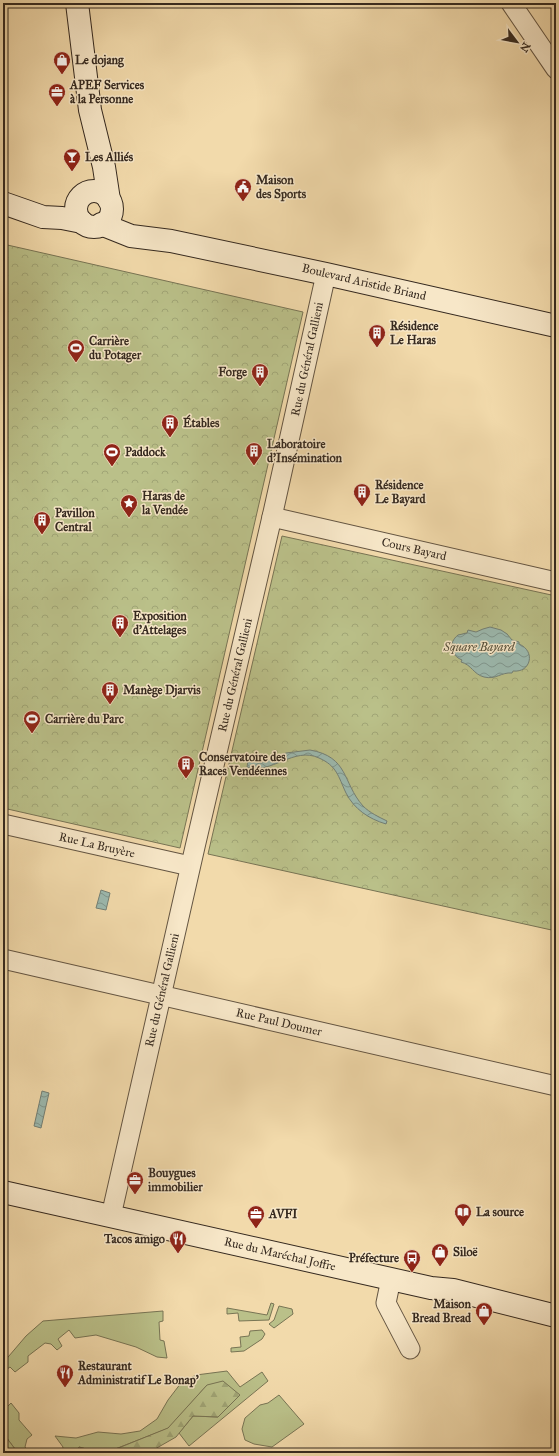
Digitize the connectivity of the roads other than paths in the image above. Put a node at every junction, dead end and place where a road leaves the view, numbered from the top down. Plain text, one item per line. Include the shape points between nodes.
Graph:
1 (77, 3) edge
2 (511, 3) edge
3 (556, 69) edge
4 (90, 110) junction
5 (82, 196) junction
6 (3, 203) edge
7 (101, 215) junction
8 (326, 274) junction
9 (556, 326) edge
10 (272, 517) junction
11 (556, 582) edge
12 (3, 824) edge
13 (190, 866) junction
14 (3, 959) edge
15 (162, 996) junction
16 (556, 1086) edge
17 (3, 1192) edge
18 (111, 1216) junction
19 (391, 1279) junction
20 (556, 1316) edge
21 (410, 1349) dead end

1 - 4 main road
2 - 3 street
4 - 5 main road via 90,167
4 - 7 main road via 104,167
5 - 6 main road, Boulevard Aristide Briand via 61,206 44,208
5 - 7 main road, Boulevard Aristide Briand via 96,191 101,193
5 - 7 main road via 76,209 77,214
6 - 7 main road, Boulevard Aristide Briand via 43,217
7 - 8 main road, Boulevard Aristide Briand via 131,236 171,241
8 - 9 main road, Boulevard Aristide Briand
8 - 10 street, Rue du Général Gallieni
10 - 11 street, Cours Bayard
10 - 13 street, Rue du Général Gallieni
12 - 13 street, Rue La Bruyère
13 - 15 street, Rue du Général Gallieni
14 - 15 street, Rue Paul Doumer
15 - 16 street, Rue Paul Doumer
15 - 18 street, Rue du Général Gallieni
17 - 18 main road, Rue du Maréchal Joffre
18 - 19 main road, Rue du Maréchal Joffre
19 - 20 main road, Rue du Maréchal Joffre via 453,1290
19 - 21 street via 386,1303

